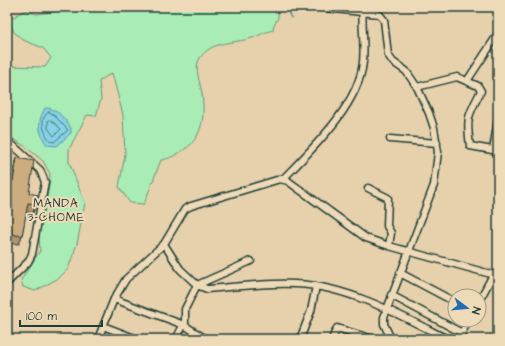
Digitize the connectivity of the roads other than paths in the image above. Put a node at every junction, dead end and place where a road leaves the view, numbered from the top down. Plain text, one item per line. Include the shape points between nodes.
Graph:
1 (317, 7) edge
2 (363, 10) edge
3 (498, 34) edge
4 (467, 81) junction
5 (417, 87) junction
6 (498, 119) edge
7 (390, 139) dead end
8 (7, 140) edge
9 (437, 143) junction
10 (496, 151) edge
11 (283, 179) junction
12 (368, 188) dead end
13 (164, 244) junction
14 (389, 246) junction
15 (409, 252) junction
16 (251, 261) dead end
17 (400, 273) junction
18 (496, 276) edge
19 (7, 283) edge
20 (197, 285) junction
21 (316, 286) junction
22 (487, 289) edge
23 (391, 295) junction
24 (447, 298) edge
25 (114, 299) junction
26 (387, 309) junction
27 (184, 325) junction
28 (103, 326) junction
29 (460, 336) edge
30 (98, 339) edge
31 (137, 339) edge
32 (176, 339) edge
33 (206, 339) edge
34 (300, 339) edge
35 (332, 339) edge
36 (374, 339) edge
37 (391, 339) edge
38 (448, 339) edge

1 - 2 street
2 - 5 street via 379,14 384,20 388,55 406,71
2 - 11 street via 363,63 349,104
3 - 4 street
4 - 5 street via 457,76
4 - 10 street via 478,86 481,91 467,123 470,146
5 - 9 street via 429,113
6 - 10 street
7 - 9 street
8 - 19 street via 40,170 45,182 32,254 28,262
9 - 15 street via 434,185
11 - 13 street via 191,206 181,215
11 - 14 street via 366,238
12 - 14 street via 388,198 387,226 391,233
13 - 20 street via 180,269
13 - 25 street via 126,280
14 - 15 street
15 - 17 street
15 - 18 street
16 - 20 street
17 - 23 street
17 - 24 street
18 - 22 street
20 - 21 street via 207,288 296,284
20 - 27 street via 185,309
21 - 26 street
21 - 34 street via 311,312
23 - 26 street
23 - 29 street
25 - 27 street
25 - 28 street
26 - 37 street via 384,324
26 - 38 street
27 - 32 street
27 - 33 street
28 - 30 street
28 - 31 street
35 - 36 street via 337,328

